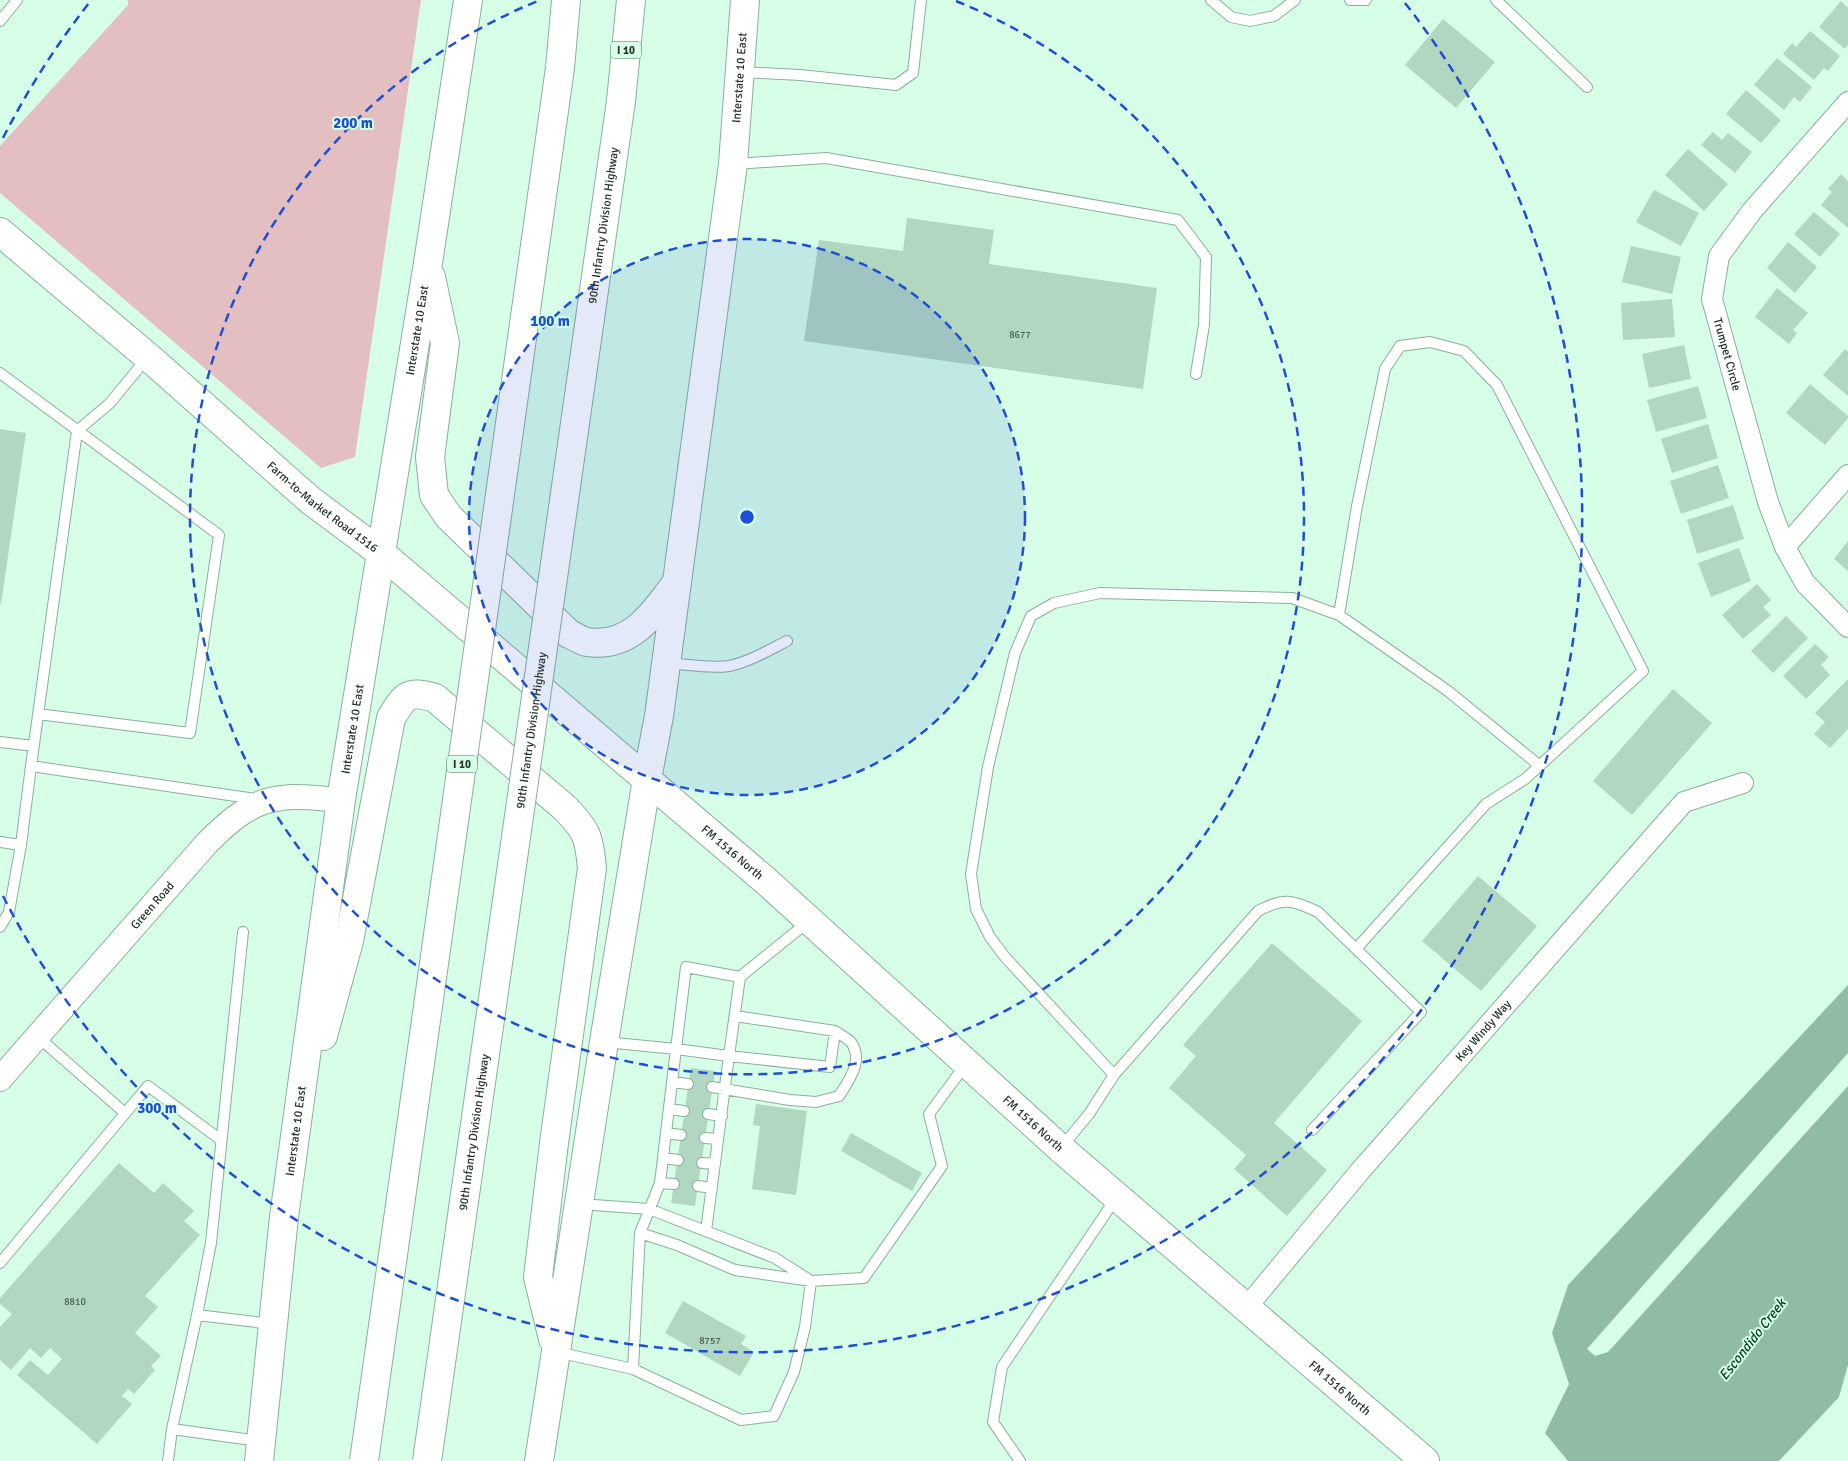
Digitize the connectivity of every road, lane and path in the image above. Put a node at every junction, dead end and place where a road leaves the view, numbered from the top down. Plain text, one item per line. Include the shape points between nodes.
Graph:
1 (17, 0) edge
2 (468, 0) edge
3 (566, 0) edge
4 (631, 0) edge
5 (745, 0) edge
6 (921, 0) edge
7 (1211, 0) edge
8 (1295, 0) edge
9 (1350, 0) edge
10 (1366, 0) edge
11 (1496, 0) edge
12 (0, 21) edge
13 (740, 72) junction
14 (1587, 86) dead end
15 (1848, 102) edge
16 (733, 164) junction
17 (0, 232) edge
18 (428, 263) junction
19 (148, 357) junction
20 (0, 373) edge
21 (1196, 374) dead end
22 (78, 431) junction
23 (1848, 475) edge
24 (1785, 547) junction
25 (381, 554) junction
26 (678, 581) junction
27 (1339, 615) junction
28 (1848, 627) edge
29 (787, 641) dead end
30 (666, 663) junction
31 (38, 714) junction
32 (0, 742) edge
33 (34, 746) junction
34 (31, 766) junction
35 (1540, 766) junction
36 (647, 779) junction
37 (1742, 783) dead end
38 (341, 800) junction
39 (265, 801) junction
40 (0, 842) edge
41 (21, 845) junction
42 (809, 921) junction
43 (0, 927) edge
44 (243, 932) dead end
45 (1356, 949) junction
46 (740, 977) junction
47 (735, 1016) junction
48 (834, 1031) junction
49 (38, 1036) junction
50 (604, 1042) junction
51 (676, 1049) junction
52 (729, 1056) junction
53 (967, 1063) junction
54 (1114, 1075) junction
55 (0, 1079) edge
56 (672, 1082) junction
57 (688, 1084) dead end
58 (712, 1087) dead end
59 (725, 1089) junction
60 (669, 1109) junction
61 (684, 1111) dead end
62 (125, 1113) junction
63 (708, 1114) dead end
64 (722, 1116) junction
65 (1312, 1130) dead end
66 (666, 1133) junction
67 (681, 1135) dead end
68 (705, 1138) dead end
69 (294, 1139) junction
70 (221, 1140) junction
71 (718, 1140) junction
72 (1060, 1148) junction
73 (663, 1158) junction
74 (678, 1160) dead end
75 (702, 1163) dead end
76 (715, 1164) junction
77 (660, 1183) junction
78 (674, 1184) dead end
79 (698, 1186) dead end
80 (712, 1188) junction
81 (1117, 1197) junction
82 (579, 1204) junction
83 (649, 1209) junction
84 (706, 1230) junction
85 (640, 1233) junction
86 (0, 1263) edge
87 (810, 1281) junction
88 (1246, 1308) junction
89 (197, 1315) junction
90 (273, 1325) junction
91 (556, 1352) junction
92 (633, 1369) junction
93 (172, 1429) junction
94 (260, 1451) edge
95 (168, 1461) edge
96 (364, 1461) edge
97 (427, 1461) edge
98 (539, 1461) edge
99 (1020, 1461) edge
100 (1425, 1461) edge

1 - 12 lane
2 - 18 main road, Interstate 10 East
3 - 96 main road, I 10, bridge via 560,68
4 - 97 main road, 90th Infantry Division Highway / I 10, bridge via 621,101
5 - 13 main road, Interstate 10 East
6 - 13 lane via 912,73 896,85
7 - 8 lane via 1231,17 1250,21 1274,16
9 - 10 lane
11 - 14 lane
13 - 16 main road, Interstate 10 East
15 - 24 street, Trumpet Circle via 1752,211 1719,256 1712,299 1768,502
16 - 21 lane via 826,158 1178,220 1206,257 1204,325
16 - 26 main road, Interstate 10 East
17 - 19 main road, Farm-to-Market Road 1516
18 - 25 main road, Interstate 10 East
18 - 26 main road via 445,343 430,457 434,495 448,516 569,634 586,642 610,641 632,633 650,618
19 - 22 lane via 110,403
19 - 25 main road, Farm-to-Market Road 1516 via 310,500
20 - 22 lane
22 - 31 lane
22 - 31 lane via 219,536 190,733
23 - 24 street
24 - 28 street, Trumpet Circle via 1805,583
25 - 36 main road, Farm-to-Market Road 1516
25 - 38 main road, Interstate 10 East
26 - 30 main road, Interstate 10 East
27 - 35 lane via 1448,691
27 - 35 lane via 1357,506 1386,369 1400,346 1430,342 1464,351 1497,385 1644,671
27 - 54 lane via 1292,598 1100,593 1054,603 1030,616 1015,653 988,767 971,874 976,909 1005,958
29 - 30 lane via 729,666
30 - 36 main road, Interstate 10 East
31 - 33 lane
32 - 33 lane
33 - 34 lane
34 - 39 lane
34 - 41 lane
35 - 45 lane via 1486,804
36 - 42 main road, FM 1516 North
36 - 50 main road, Interstate 10 East
37 - 88 street, Key Windy Way via 1684,802 1361,1170
38 - 39 street, Green Road via 284,797
38 - 69 main road, Interstate 10 East
39 - 49 street, Green Road via 227,823 207,843
40 - 41 lane
41 - 43 lane via 8,912
42 - 46 lane
42 - 53 main road, FM 1516 North
44 - 70 lane
45 - 54 lane via 1318,912 1298,902 1286,900 1258,911
45 - 65 lane via 1421,1012
46 - 47 lane
46 - 51 lane via 686,967
47 - 48 lane
47 - 52 lane
48 - 52 lane via 830,1067
48 - 59 lane via 850,1042 857,1058 853,1074 839,1096 816,1102
49 - 55 street, Green Road
49 - 62 lane
50 - 51 lane
50 - 82 main road, Interstate 10 East
51 - 52 lane
51 - 56 lane
52 - 59 lane
53 - 72 main road, FM 1516 North
53 - 87 lane via 929,1114 942,1166 864,1278
54 - 72 lane via 1089,1114
56 - 57 lane
56 - 60 lane
58 - 59 lane
59 - 64 lane
60 - 61 lane
60 - 66 lane
62 - 70 lane via 148,1086
62 - 86 lane
63 - 64 lane
64 - 71 lane
66 - 67 lane
66 - 73 lane
68 - 71 lane
69 - 90 main road, Interstate 10 East
69 - 91 main road via 349,940 391,718 402,699 418,693 435,698 565,808 582,826 590,843 592,868 538,1277
70 - 89 lane via 211,1244
71 - 76 lane
72 - 81 main road, FM 1516 North
73 - 74 lane
73 - 77 lane
75 - 76 lane
76 - 80 lane
77 - 78 lane
77 - 83 lane
79 - 80 lane
80 - 84 lane
81 - 88 main road, FM 1516 North
81 - 99 lane via 1002,1367 993,1422
82 - 83 lane
82 - 91 main road, Interstate 10 East
83 - 84 lane
83 - 85 lane
84 - 87 lane via 775,1258
85 - 87 lane via 735,1270
85 - 92 lane
87 - 92 lane via 806,1327 794,1372 774,1416 741,1420
88 - 100 main road, FM 1516 North
89 - 90 lane
89 - 93 lane
90 - 94 main road, Interstate 10 East
91 - 92 lane
91 - 98 main road, Interstate 10 East
93 - 94 lane
93 - 95 lane

